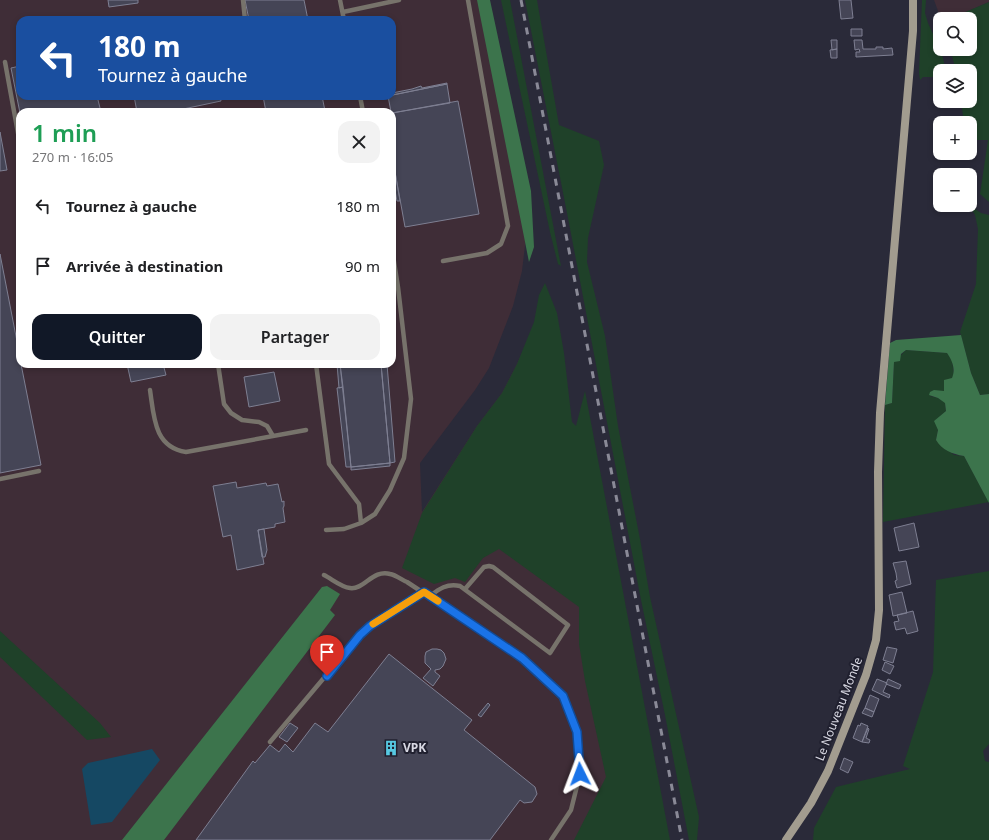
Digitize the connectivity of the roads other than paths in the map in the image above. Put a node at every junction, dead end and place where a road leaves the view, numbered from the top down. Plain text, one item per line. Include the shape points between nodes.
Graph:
1 (243, 0) edge
2 (340, 0) edge
3 (399, 0) edge
4 (468, 0) edge
5 (913, 0) edge
6 (343, 12) junction
7 (245, 16) edge
8 (344, 16) edge
9 (5, 62) dead end
10 (16, 122) edge
11 (443, 261) dead end
12 (396, 274) edge
13 (398, 287) joint
14 (219, 368) edge
15 (317, 368) edge
16 (150, 390) dead end
17 (306, 430) dead end
18 (273, 436) junction
19 (39, 471) dead end
20 (0, 479) edge
21 (361, 523) junction
22 (326, 530) dead end
23 (324, 575) dead end
24 (465, 589) junction
25 (424, 592) junction
26 (430, 596) junction
27 (270, 742) dead end
28 (551, 840) edge
29 (786, 840) edge

1 - 7 lane
2 - 6 lane
3 - 6 lane
4 - 11 lane via 508,226 501,244 487,253
5 - 29 street, Le Nouveau Monde via 911,60 880,413 879,610 876,640 866,675 820,787
6 - 8 lane
9 - 10 lane
12 - 13 lane
13 - 21 lane via 411,399 404,458 390,490 375,514
14 - 18 lane via 224,404 231,413 242,420 260,422 267,426
15 - 21 lane via 329,464 359,504
16 - 18 lane via 159,434 166,444 176,450 186,452
17 - 18 lane
19 - 20 lane
21 - 22 lane via 344,529
23 - 25 lane via 350,588 377,574 390,574
24 - 24 lane via 550,653 568,625 493,567 484,567
24 - 26 lane via 456,585 446,586
25 - 26 lane
25 - 27 lane via 360,635
26 - 28 lane via 522,658 563,696 577,732 580,774 571,810

